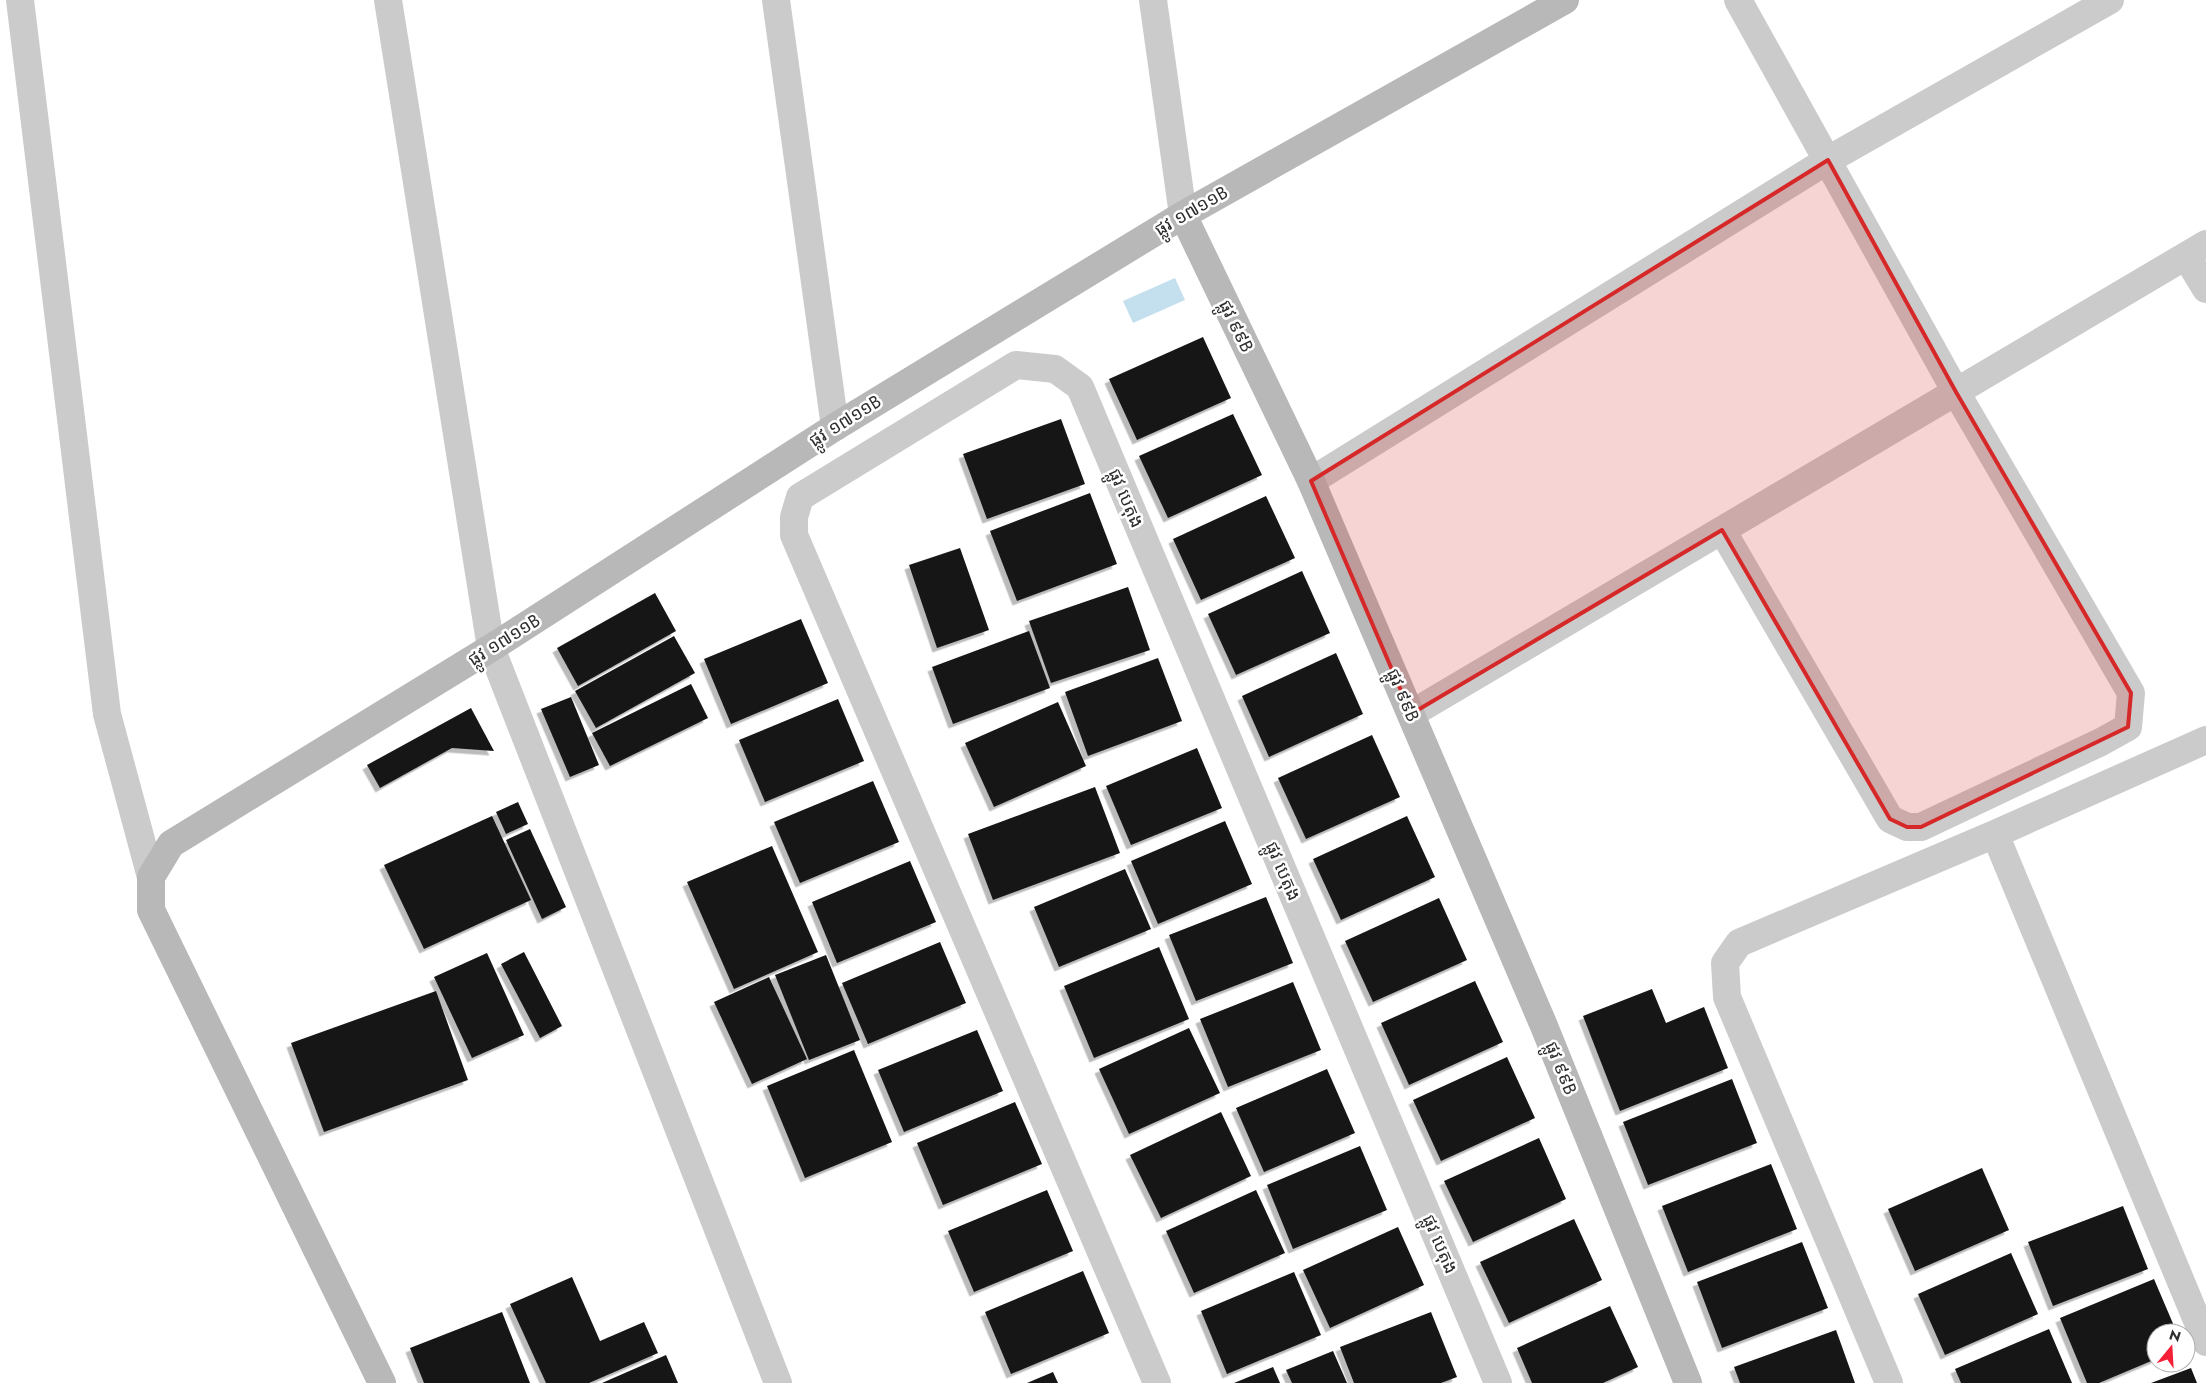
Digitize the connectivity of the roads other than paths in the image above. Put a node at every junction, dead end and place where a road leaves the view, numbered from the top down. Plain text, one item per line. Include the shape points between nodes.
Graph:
1 (20, 0) edge
2 (388, 0) edge
3 (776, 0) edge
4 (1153, 0) edge
5 (1565, 0) edge
6 (1738, 0) edge
7 (2110, 0) edge
8 (1828, 160) junction
9 (1183, 215) junction
10 (2196, 250) edge
11 (2206, 289) edge
12 (1956, 392) junction
13 (835, 427) junction
14 (1311, 481) junction
15 (1722, 530) junction
16 (491, 648) junction
17 (1411, 714) junction
18 (2206, 740) edge
19 (1996, 834) junction
20 (150, 877) junction
21 (2206, 1342) edge
22 (382, 1383) edge
23 (778, 1383) edge
24 (1157, 1383) edge
25 (1498, 1383) edge
26 (1688, 1383) edge
27 (1889, 1383) edge

1 - 20 street via 108,714
2 - 16 street
3 - 13 street
4 - 9 street, ផ្លូវ ៩៩B
5 - 9 street, ផ្លូវ ១៧១១B
6 - 8 street
7 - 8 street
8 - 12 street
8 - 14 street
9 - 13 street, ផ្លូវ ១៧១១B
9 - 14 street, ផ្លូវ ៩៩B
10 - 11 street
10 - 12 street
12 - 15 street
12 - 15 street via 2131,693 2128,727 1921,827 1907,826 1890,818
13 - 16 street, ផ្លូវ ១៧១១B
14 - 17 street, ផ្លូវ ៩៩B
15 - 17 street
16 - 20 street, ផ្លូវ ១៧១១B via 171,844
16 - 23 street
17 - 26 street, ផ្លូវ ៩៩B via 1544,1026
18 - 19 street
19 - 21 street
19 - 27 street via 1739,942 1725,963 1727,997
20 - 22 street via 151,910
24 - 25 street, ផ្លូវ បេតុង via 794,536 794,517 800,497 1016,365 1055,369 1080,387

